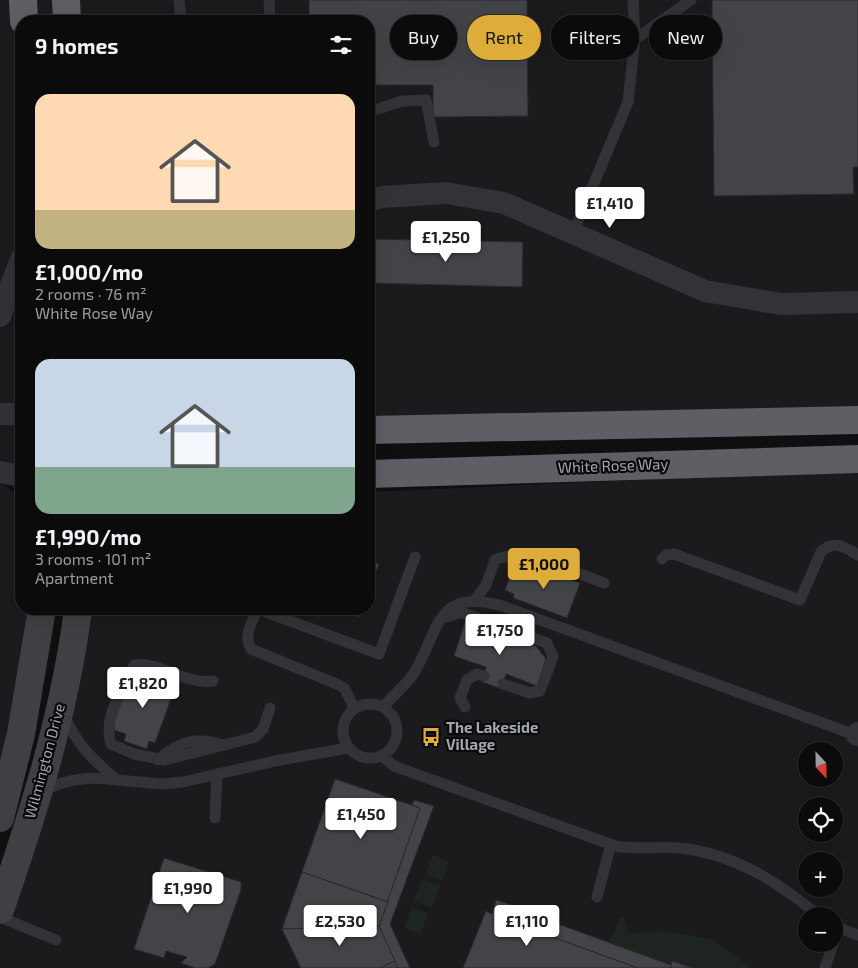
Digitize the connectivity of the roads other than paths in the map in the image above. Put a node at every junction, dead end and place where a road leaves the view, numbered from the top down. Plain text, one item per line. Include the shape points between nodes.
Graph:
1 (24, 0) edge
2 (66, 0) edge
3 (179, 0) edge
4 (269, 0) edge
5 (633, 0) edge
6 (691, 0) edge
7 (24, 15) edge
8 (67, 15) edge
9 (180, 15) edge
10 (270, 15) edge
11 (633, 15) edge
12 (639, 36) edge
13 (632, 60) edge
14 (375, 110) edge
15 (434, 142) dead end
16 (375, 199) edge
17 (573, 233) junction
18 (15, 275) edge
19 (858, 302) edge
20 (0, 316) edge
21 (0, 414) edge
22 (15, 414) edge
23 (858, 420) edge
24 (375, 430) edge
25 (858, 459) edge
26 (0, 472) edge
27 (375, 474) edge
28 (15, 475) edge
29 (858, 556) edge
30 (414, 557) dead end
31 (662, 559) dead end
32 (604, 584) dead end
33 (475, 600) junction
34 (41, 615) edge
35 (77, 615) edge
36 (256, 615) edge
37 (272, 615) edge
38 (439, 621) junction
39 (484, 676) dead end
40 (213, 681) dead end
41 (503, 684) dead end
42 (61, 705) junction
43 (466, 707) dead end
44 (270, 708) dead end
45 (354, 708) junction
46 (383, 708) junction
47 (858, 734) edge
48 (348, 748) junction
49 (382, 756) junction
50 (218, 774) junction
51 (116, 780) junction
52 (38, 792) junction
53 (0, 818) edge
54 (215, 818) dead end
55 (611, 844) junction
56 (597, 897) dead end
57 (807, 907) edge
58 (0, 910) edge
59 (0, 918) edge
60 (843, 930) edge
61 (858, 935) edge
62 (56, 940) dead end
63 (830, 952) edge
64 (825, 968) edge

1 - 7 highway
2 - 8 highway
3 - 9 lane
4 - 10 lane
5 - 11 lane
6 - 12 lane
13 - 17 lane via 628,102
14 - 15 lane via 402,101 426,100
16 - 17 street via 446,193 504,203
17 - 19 street via 704,291 781,304
18 - 20 street
21 - 22 street
23 - 24 highway
25 - 27 highway, White Rose Way
26 - 28 street
29 - 31 lane via 834,544 820,552 800,600 674,554
30 - 37 lane via 379,654
32 - 33 lane via 533,557 500,557 495,560 486,585
33 - 38 lane via 453,607
33 - 47 lane via 502,606
34 - 53 street, Wilmington Drive via 21,734
35 - 42 street, Wilmington Drive
36 - 45 lane via 248,632 248,644 255,652 339,685 345,689
38 - 41 lane via 461,612 547,643 553,657 540,690 530,693
38 - 46 lane via 415,672
39 - 43 lane via 477,674 467,680 460,698
40 - 44 lane via 200,682 148,664 135,665 109,721 110,742 134,754 166,760 255,737
42 - 51 lane via 73,735
42 - 52 street, Wilmington Drive
45 - 46 lane via 374,704
45 - 48 lane via 342,729
46 - 49 lane via 391,713 397,728 394,745
48 - 49 lane via 361,758
48 - 50 lane
49 - 55 lane via 394,766
50 - 51 lane via 162,784
50 - 54 lane
51 - 52 lane via 82,778
52 - 58 street, Wilmington Drive
55 - 56 lane
55 - 57 lane via 628,848 692,850 736,862 766,876
59 - 62 lane
60 - 61 lane
63 - 64 lane

